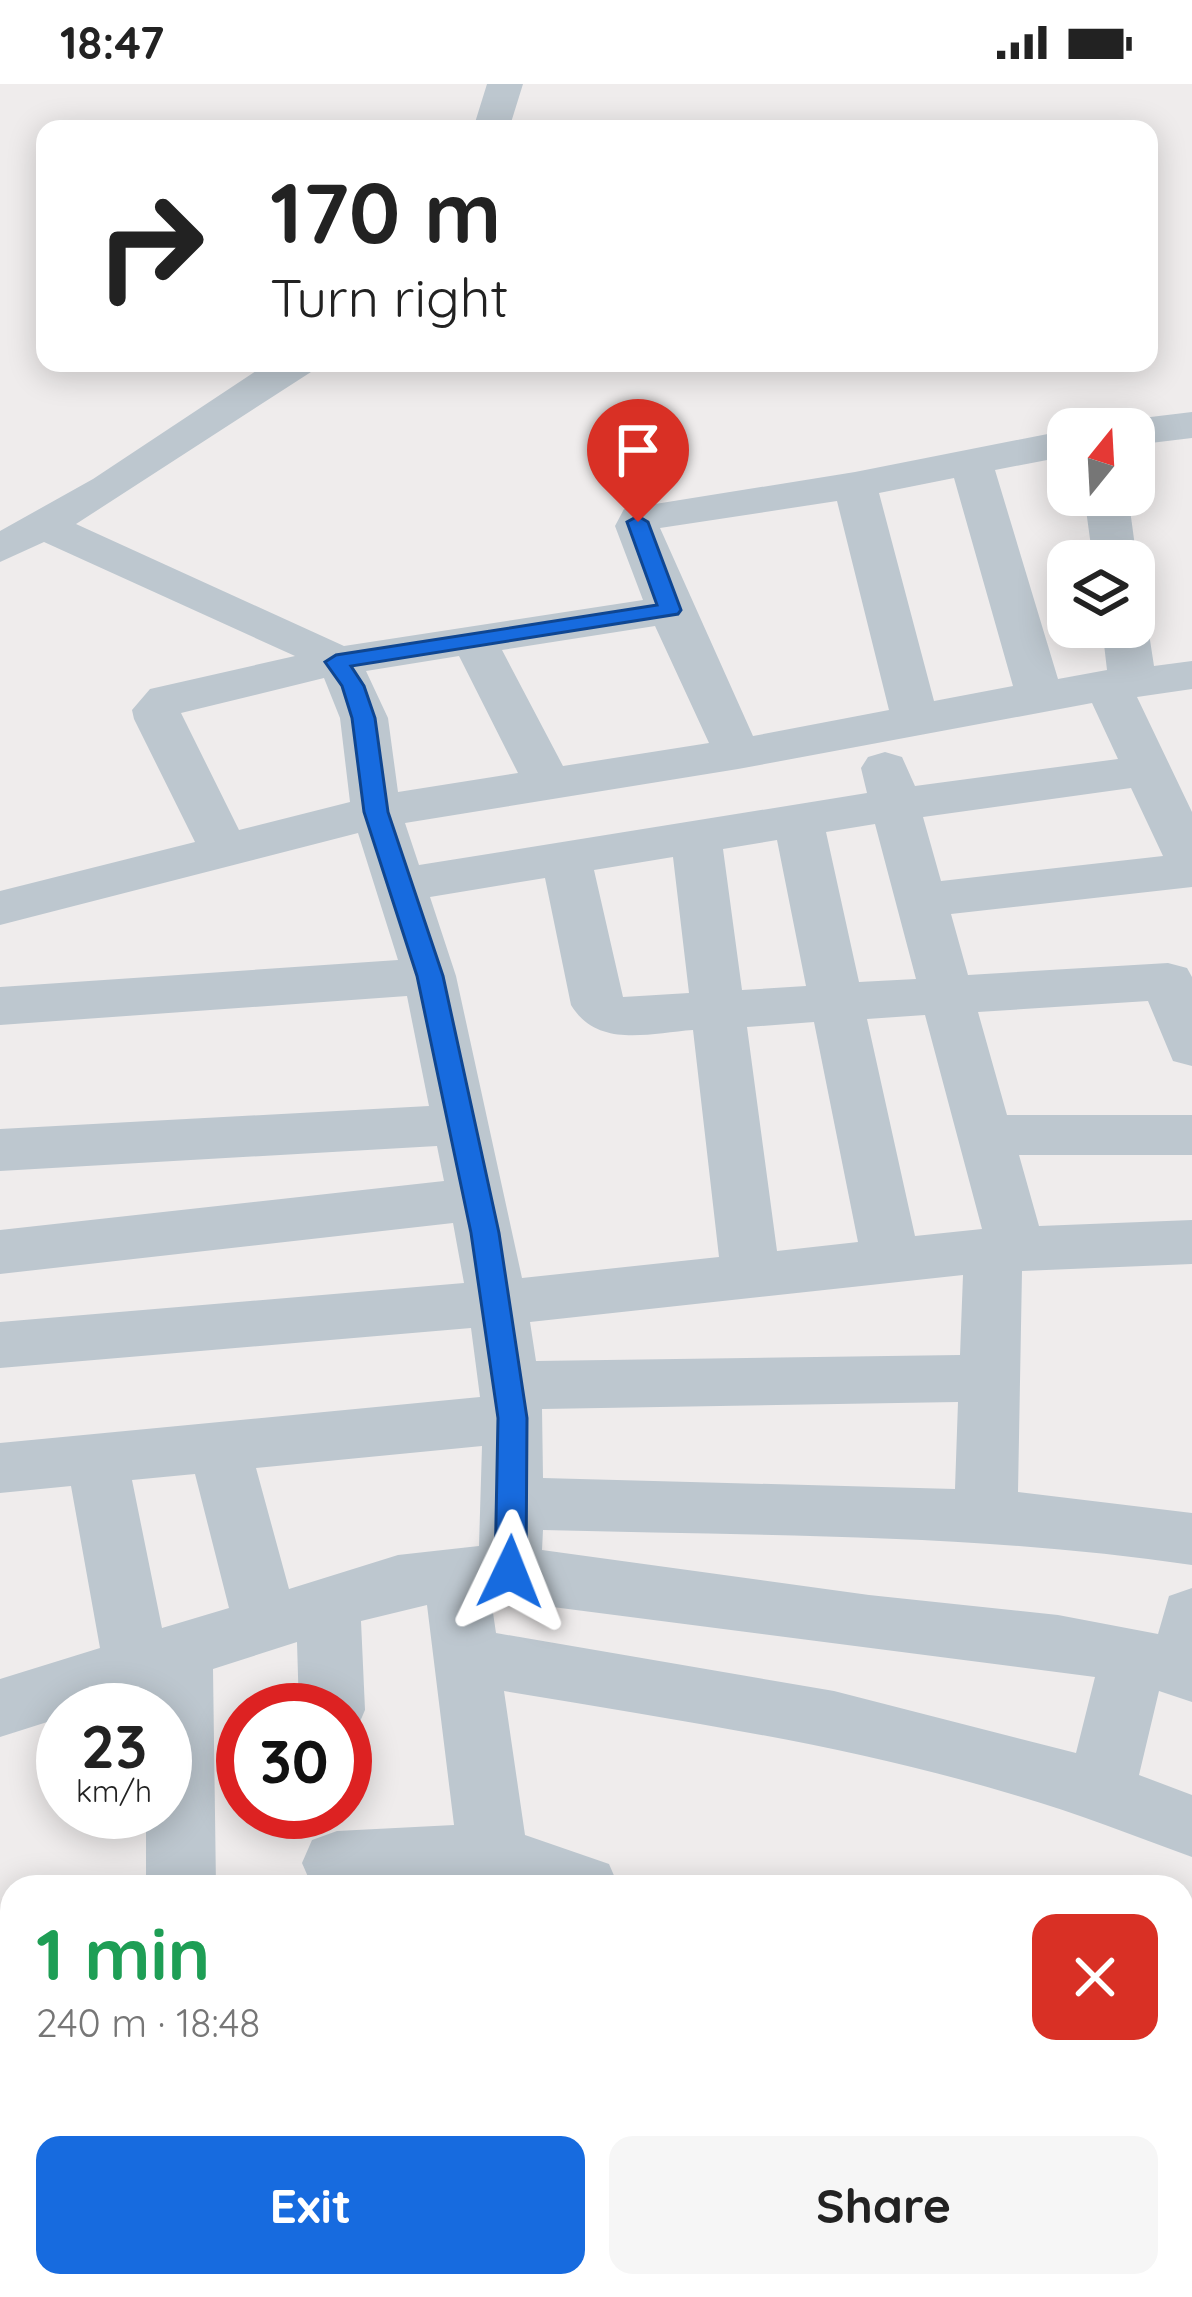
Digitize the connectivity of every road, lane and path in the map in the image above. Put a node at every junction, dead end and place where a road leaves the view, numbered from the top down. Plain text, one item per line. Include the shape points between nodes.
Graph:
1 (505, 84) edge
2 (494, 120) edge
3 (282, 372) edge
4 (1192, 425) edge
5 (1155, 429) edge
6 (1047, 447) edge
7 (971, 460) junction
8 (855, 485) junction
9 (23, 538) edge
10 (670, 610) junction
11 (475, 642) junction
12 (1122, 648) edge
13 (336, 662) junction
14 (1192, 675) edge
15 (1119, 683) junction
16 (1039, 696) junction
17 (895, 725) junction
18 (738, 754) junction
19 (1145, 771) junction
20 (548, 785) junction
21 (895, 805) junction
22 (376, 812) junction
23 (798, 820) junction
24 (696, 837) junction
25 (225, 852) junction
26 (566, 858) junction
27 (1192, 867) edge
28 (400, 885) junction
29 (5, 893) edge
30 (922, 900) junction
31 (430, 976) junction
32 (1180, 980) edge
33 (948, 995) junction
34 (833, 1000) junction
35 (0, 1006) edge
36 (717, 1010) junction
37 (1192, 1047) edge
38 (459, 1125) junction
39 (986, 1135) junction
40 (1192, 1135) edge
41 (0, 1150) edge
42 (478, 1199) junction
43 (1192, 1243) edge
44 (1005, 1249) junction
45 (0, 1252) edge
46 (891, 1260) junction
47 (751, 1276) junction
48 (498, 1303) junction
49 (0, 1345) edge
50 (989, 1378) junction
51 (510, 1402) junction
52 (219, 1447) junction
53 (97, 1459) junction
54 (0, 1468) edge
55 (512, 1503) junction
56 (986, 1516) junction
57 (1192, 1538) edge
58 (483, 1573) junction
59 (328, 1603) junction
60 (265, 1622) junction
61 (1176, 1654) edge
62 (466, 1656) junction
63 (158, 1657) junction
64 (331, 1683) edge
65 (0, 1708) edge
66 (1102, 1788) junction
67 (1192, 1826) edge
68 (336, 1854) edge
69 (494, 1871) edge
70 (180, 1875) edge

1 - 2 street
3 - 9 street
4 - 5 street
6 - 7 street
7 - 8 street
7 - 16 street
8 - 10 street via 640,518
8 - 17 street
9 - 13 street via 259,619
10 - 11 street
10 - 18 street
11 - 13 street
11 - 20 street
12 - 15 street
13 - 22 street via 364,718
13 - 25 street via 167,698 156,710
14 - 15 street
15 - 16 street
15 - 19 street
16 - 17 street
17 - 18 street
17 - 21 street
18 - 20 street
19 - 21 street
19 - 27 street
20 - 22 street
21 - 23 street
21 - 30 street
22 - 25 street
22 - 28 street
23 - 24 street
23 - 34 street
24 - 26 street
24 - 36 street
25 - 29 street
26 - 28 street
26 - 36 street via 604,1012 620,1019
27 - 30 street
28 - 31 street
30 - 33 street
31 - 35 street
31 - 38 street
32 - 33 street
32 - 37 street
33 - 34 street
33 - 39 street
34 - 36 street
34 - 46 street
36 - 47 street
38 - 41 street
38 - 42 street
39 - 40 street
39 - 44 street
42 - 45 street
42 - 48 street
43 - 44 street
44 - 46 street
44 - 50 street
46 - 47 street
47 - 48 street
48 - 49 street
48 - 51 street
50 - 51 street
50 - 56 street
51 - 52 street
51 - 55 street
52 - 53 street
52 - 60 street
53 - 54 street
53 - 63 street
55 - 56 street
55 - 58 street
56 - 57 street
58 - 59 street via 398,1582
58 - 61 street
58 - 62 street
59 - 60 street
59 - 64 street
60 - 63 street
61 - 66 street
62 - 66 street via 860,1724
62 - 69 street
63 - 65 street
63 - 70 street
66 - 67 street
68 - 69 street

